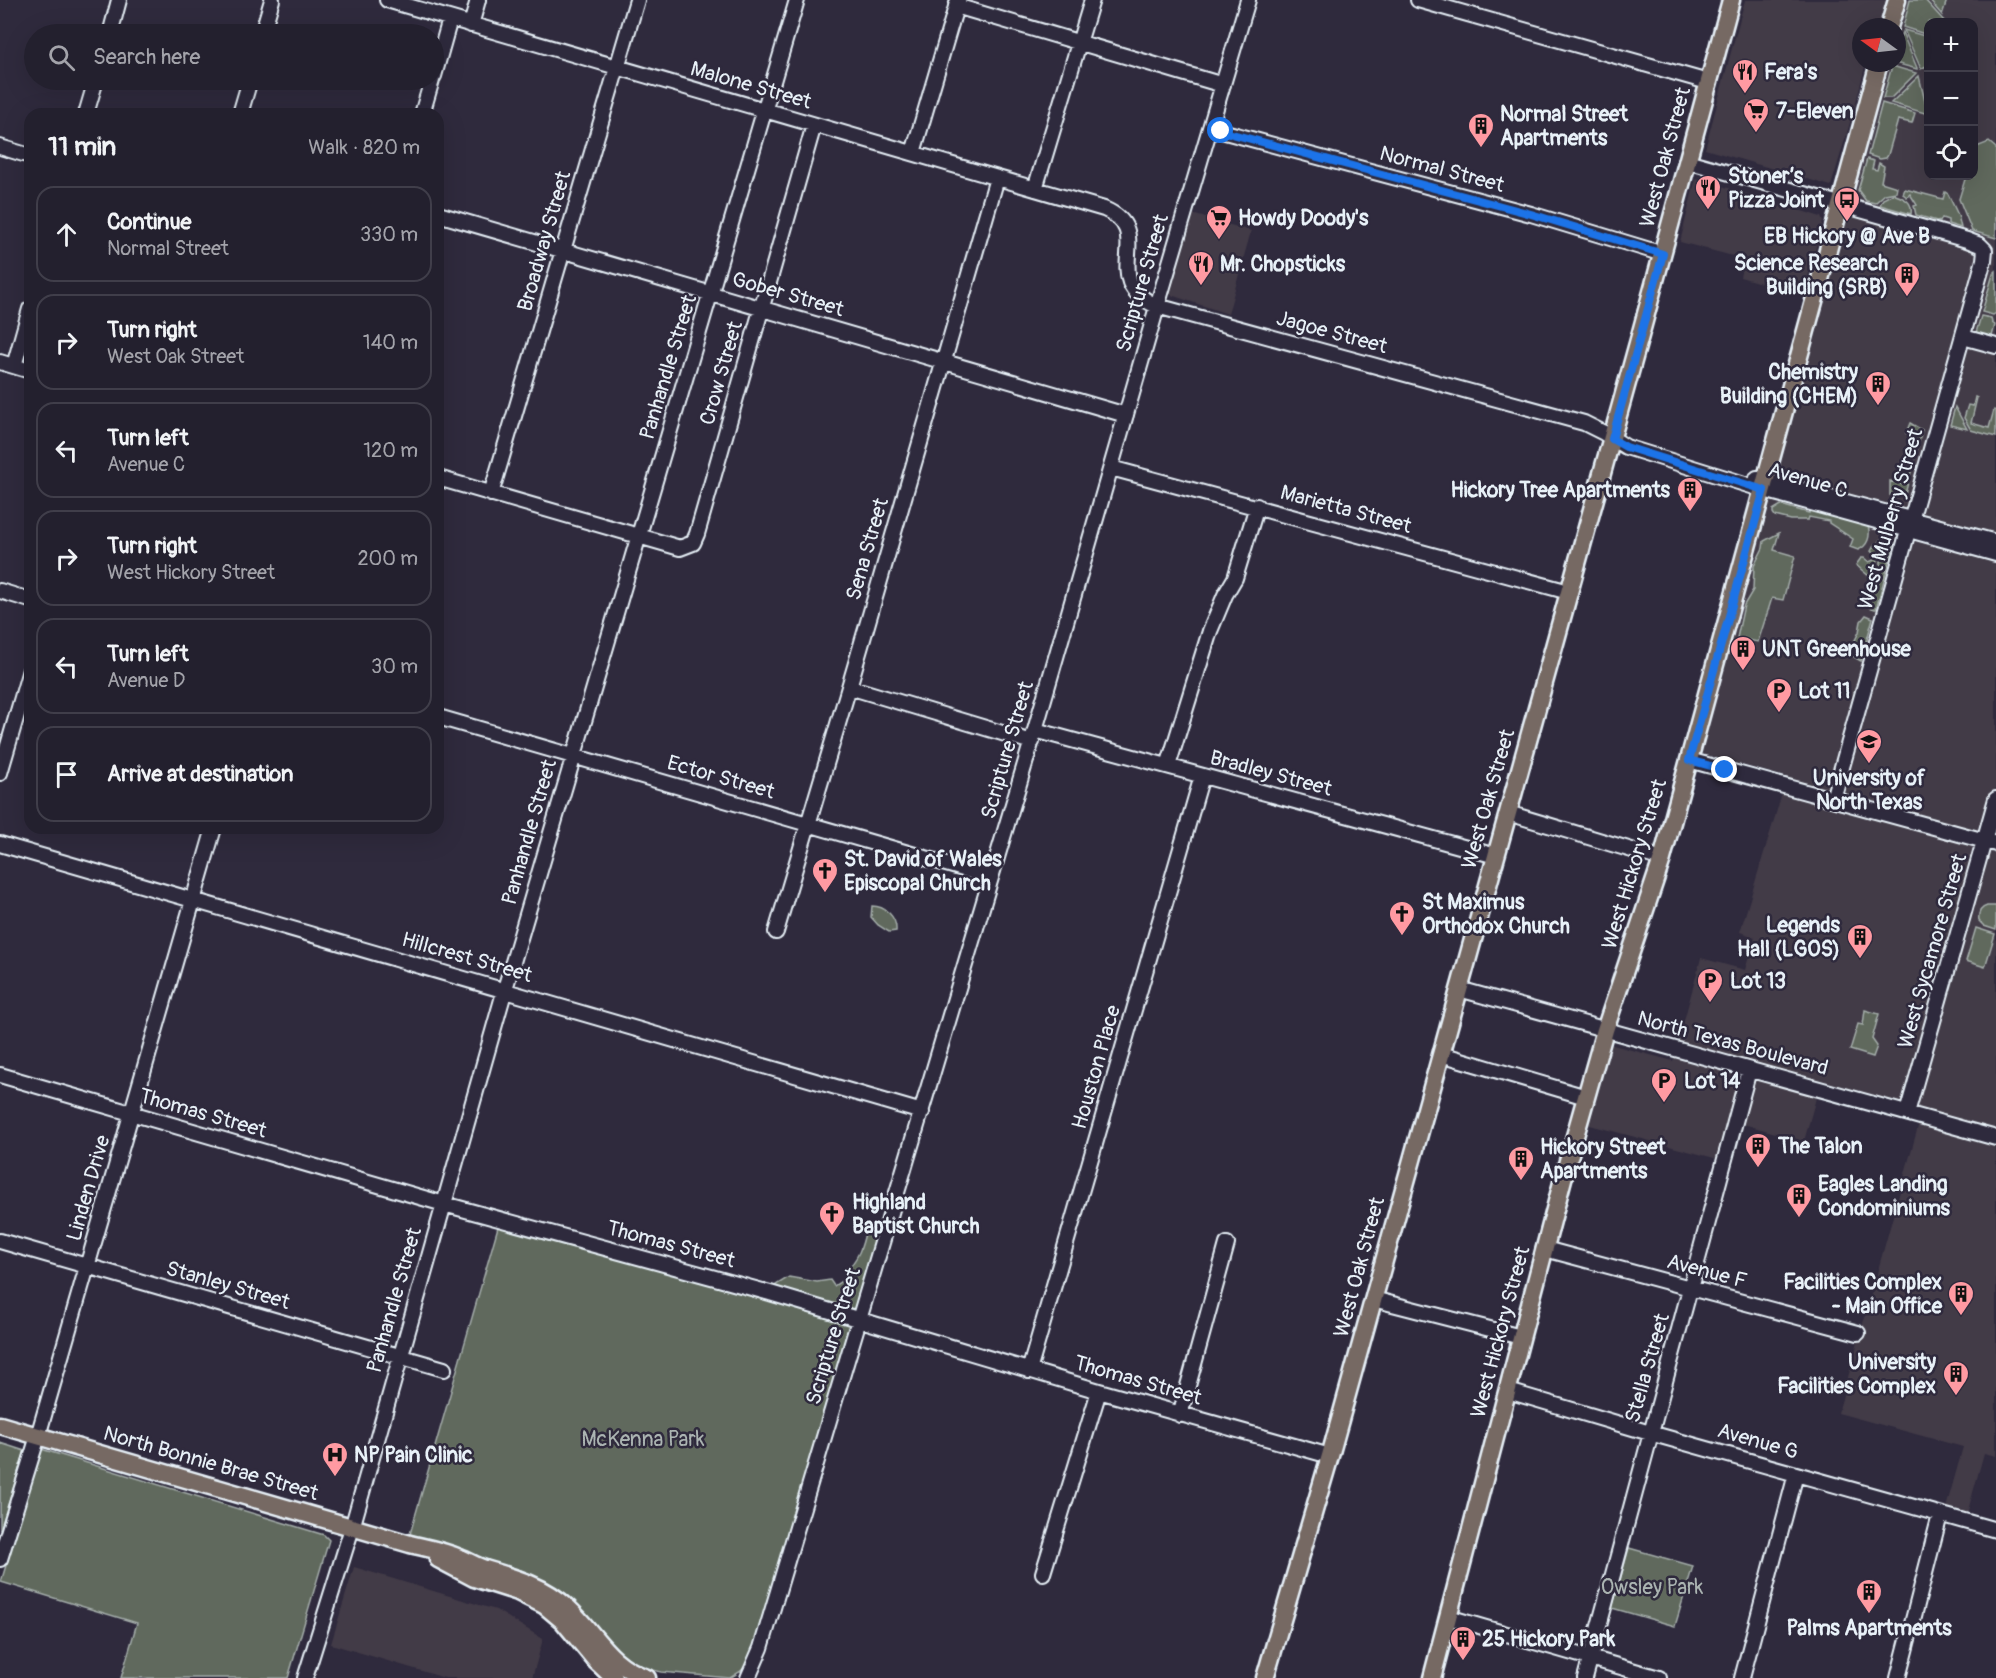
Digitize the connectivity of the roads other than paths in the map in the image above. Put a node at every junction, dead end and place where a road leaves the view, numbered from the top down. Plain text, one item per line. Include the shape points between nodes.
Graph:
1 (120, 0) edge
2 (272, 0) edge
3 (387, 0) edge
4 (478, 0) edge
5 (638, 0) edge
6 (797, 0) edge
7 (1092, 0) edge
8 (1248, 0) edge
9 (1418, 0) edge
10 (1731, 0) edge
11 (1897, 0) edge
12 (957, 3) edge
13 (1892, 18) edge
14 (450, 19) junction
15 (113, 24) edge
16 (265, 24) edge
17 (471, 25) junction
18 (444, 40) edge
19 (1080, 41) junction
20 (618, 68) junction
21 (1877, 72) edge
22 (1708, 82) junction
23 (1223, 85) junction
24 (93, 90) edge
25 (247, 90) edge
26 (429, 90) edge
27 (89, 108) edge
28 (242, 108) edge
29 (424, 108) edge
30 (765, 111) junction
31 (814, 125) junction
32 (1210, 128) junction
33 (0, 147) edge
34 (913, 153) junction
35 (24, 154) edge
36 (1687, 161) junction
37 (997, 178) junction
38 (1035, 189) junction
39 (1841, 205) junction
40 (1104, 209) joint
41 (444, 216) edge
42 (563, 251) junction
43 (1663, 254) junction
44 (712, 294) junction
45 (1157, 306) junction
46 (762, 308) junction
47 (24, 323) edge
48 (1963, 337) junction
49 (1996, 346) edge
50 (944, 362) junction
51 (7, 364) edge
52 (24, 369) edge
53 (1126, 415) junction
54 (1612, 439) junction
55 (1111, 468) junction
56 (444, 480) edge
57 (1765, 485) junction
58 (491, 494) junction
59 (1257, 506) junction
60 (1910, 525) junction
61 (639, 537) junction
62 (1996, 542) edge
63 (1996, 554) edge
64 (0, 591) edge
65 (1569, 591) junction
66 (24, 598) edge
67 (849, 687) junction
68 (24, 690) edge
69 (444, 719) edge
70 (1034, 736) junction
71 (573, 756) junction
72 (1689, 760) junction
73 (1168, 766) junction
74 (0, 773) edge
75 (1202, 776) junction
76 (1833, 799) junction
77 (1996, 799) edge
78 (1508, 813) junction
79 (808, 824) junction
80 (212, 834) edge
81 (1990, 842) edge
82 (0, 844) edge
83 (1496, 856) junction
84 (1662, 859) junction
85 (992, 877) junction
86 (192, 900) junction
87 (776, 932) dead end
88 (505, 989) junction
89 (1459, 989) junction
90 (1605, 1030) junction
91 (1441, 1054) junction
92 (1749, 1070) junction
93 (0, 1075) edge
94 (1586, 1097) junction
95 (922, 1112) junction
96 (1907, 1113) junction
97 (131, 1114) junction
98 (1996, 1138) edge
99 (444, 1204) junction
100 (0, 1241) edge
101 (1227, 1244) dead end
102 (1545, 1250) junction
103 (87, 1266) junction
104 (1691, 1289) junction
105 (1373, 1299) junction
106 (859, 1320) junction
107 (1858, 1333) dead end
108 (1521, 1337) junction
109 (400, 1356) junction
110 (444, 1369) dead end
111 (1029, 1371) junction
112 (1099, 1391) junction
113 (1508, 1391) junction
114 (1180, 1415) junction
115 (0, 1425) edge
116 (1650, 1433) junction
117 (38, 1436) junction
118 (1330, 1456) junction
119 (1796, 1474) junction
120 (1940, 1515) junction
121 (352, 1528) junction
122 (1996, 1530) edge
123 (410, 1545) junction
124 (0, 1559) edge
125 (1043, 1573) dead end
126 (1448, 1617) junction
127 (761, 1648) junction
128 (1590, 1658) junction
129 (305, 1678) edge
130 (614, 1678) edge
131 (647, 1678) edge
132 (748, 1678) edge
133 (759, 1678) edge
134 (1265, 1678) edge
135 (1432, 1678) edge
136 (1585, 1678) edge
137 (1659, 1678) edge
138 (1742, 1678) edge
139 (1898, 1678) edge

1 - 15 street
2 - 16 street
3 - 14 street, Malone Street
4 - 17 street
5 - 20 street, Broadway Street
6 - 30 street, Panhandle Street
7 - 19 street
8 - 23 street, Scripture Street
9 - 22 street
10 - 22 main road, West Oak Street
11 - 13 main road
12 - 19 street
12 - 34 street
14 - 17 street, Malone Street
14 - 18 street
17 - 20 street, Malone Street
19 - 23 street
19 - 38 street
20 - 30 street, Malone Street
20 - 42 street, Broadway Street
21 - 39 main road, West Hickory Street
22 - 36 main road, West Oak Street
23 - 32 street, Scripture Street
24 - 27 street
25 - 28 street
26 - 29 street
30 - 31 street, Malone Street
30 - 44 street, Panhandle Street
31 - 34 street, Malone Street
31 - 46 street, Crow Street
32 - 43 street, Normal Street via 1531,214
32 - 45 street, Scripture Street
33 - 35 street
34 - 37 street, Malone Street
36 - 39 street
36 - 43 main road, West Oak Street
37 - 38 street, Malone Street
37 - 50 street, Sena Street
38 - 40 street, Malone Street
39 - 48 street, West Mulberry Street via 1980,245 1984,250 1983,265
39 - 57 main road, West Hickory Street
40 - 45 street, Jagoe Street via 1121,219 1129,234 1128,281 1147,302
41 - 42 street, Gober Street
42 - 44 street, Gober Street
42 - 58 street, Broadway Street
43 - 54 main road, West Oak Street
44 - 46 street, Gober Street
44 - 61 street, Panhandle Street
45 - 53 street, Scripture Street
45 - 54 street, Jagoe Street via 1584,423
46 - 50 street, Gober Street
46 - 61 street, Crow Street via 693,543 680,548
47 - 51 street
48 - 49 street
48 - 60 street, West Mulberry Street
50 - 53 street, Gober Street
50 - 67 street, Sena Street
51 - 52 street
53 - 55 street, Scripture Street
54 - 57 street via 1628,440
54 - 65 main road, West Oak Street
55 - 59 street, Marietta Street
55 - 70 street, Scripture Street
56 - 58 street
57 - 60 street
57 - 72 main road, West Hickory Street
58 - 61 street
59 - 65 street, Marietta Street
59 - 73 street via 1238,570 1210,631
60 - 62 street
60 - 63 street
60 - 76 street, West Mulberry Street
61 - 71 street, Panhandle Street
64 - 66 street
65 - 78 main road, West Oak Street
67 - 70 street, Bradley Street
67 - 79 street, Sena Street
68 - 74 street
69 - 71 street, Ector Street
70 - 73 street, Bradley Street
70 - 85 street, Scripture Street
71 - 79 street, Ector Street
71 - 88 street, Panhandle Street
72 - 76 street
72 - 84 main road, West Hickory Street
73 - 75 street, Bradley Street
75 - 83 street, Bradley Street
75 - 111 street, Houston Place
76 - 81 street
77 - 81 street, West Sycamore Street
78 - 83 main road, West Oak Street
78 - 84 street
79 - 85 street, Ector Street
79 - 87 street, Sena Street
80 - 86 street, Linden Drive
81 - 96 street, West Sycamore Street
82 - 86 street, Hillcrest Street
83 - 89 main road, West Oak Street
84 - 90 main road, West Hickory Street
85 - 95 street, Scripture Street
86 - 88 street, Hillcrest Street
86 - 97 street, Linden Drive
88 - 95 street, Hillcrest Street
88 - 99 street, Panhandle Street
89 - 90 street, North Texas Boulevard
89 - 91 main road, West Oak Street
90 - 92 street, North Texas Boulevard
90 - 94 main road, West Hickory Street
91 - 94 street
91 - 105 main road, West Oak Street
92 - 96 street, North Texas Boulevard
92 - 104 street, Stella Street
93 - 97 street, Thomas Street
94 - 102 main road, West Hickory Street
95 - 106 street, Scripture Street
96 - 98 street, North Texas Boulevard
97 - 99 street, Thomas Street
97 - 103 street, Linden Drive
99 - 106 street, Thomas Street
99 - 109 street, Panhandle Street
100 - 103 street, Stanley Street
101 - 114 street
102 - 104 street, Avenue F
102 - 108 main road, West Hickory Street
103 - 109 street, Stanley Street
103 - 117 street, Linden Drive
104 - 107 street, Avenue F
104 - 116 street, Stella Street
105 - 108 street
105 - 118 main road, West Oak Street
106 - 111 street, Thomas Street
106 - 127 street, Scripture Street
108 - 113 main road, West Hickory Street
109 - 110 street, Stanley Street
109 - 121 street, Panhandle Street
111 - 112 street, Thomas Street
112 - 114 street, Thomas Street
112 - 125 street
113 - 116 street, Avenue G
113 - 126 main road, West Hickory Street
114 - 118 street, Thomas Street
115 - 117 main road, North Bonnie Brae Street
116 - 119 street, Avenue G
116 - 128 street, Stella Street
117 - 121 main road, North Bonnie Brae Street
117 - 124 street, Linden Drive
118 - 134 main road, West Oak Street
119 - 120 street, Avenue G
119 - 138 street
120 - 122 street, Avenue G
120 - 139 street
121 - 123 main road, North Bonnie Brae Street
121 - 129 street, Panhandle Street
123 - 130 main road, North Bonnie Brae Street via 468,1575 544,1605
123 - 131 main road, North Bonnie Brae Street via 437,1549 542,1589 568,1608 616,1662
126 - 128 street
126 - 135 main road, West Hickory Street
127 - 132 street, Scripture Street
127 - 133 street, Scripture Street
128 - 136 street, Stella Street
128 - 137 street

